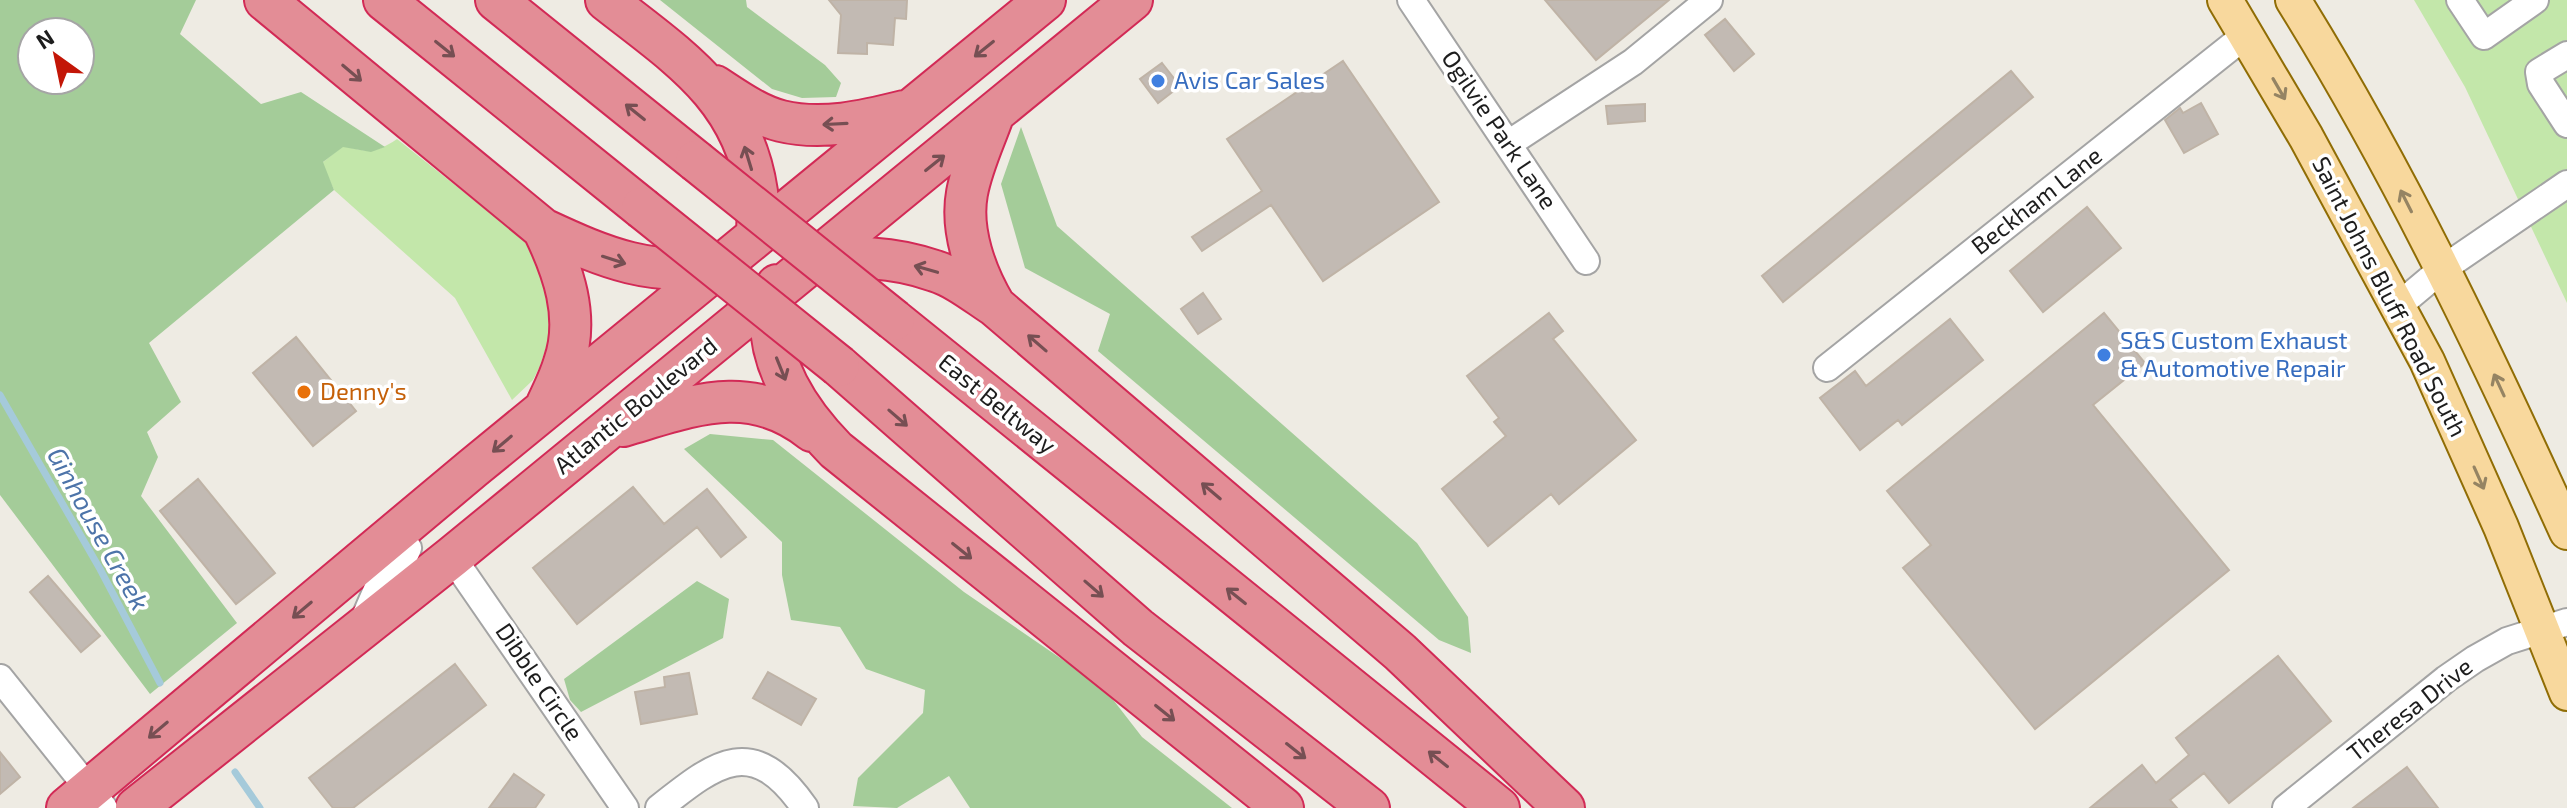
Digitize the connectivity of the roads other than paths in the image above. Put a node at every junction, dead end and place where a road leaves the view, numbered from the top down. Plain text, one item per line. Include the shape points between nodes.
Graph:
1 (265, 0) edge
2 (384, 0) edge
3 (496, 0) edge
4 (606, 0) edge
5 (1045, 0) edge
6 (1411, 0) edge
7 (1709, 0) edge
8 (2225, 0) edge
9 (2293, 0) edge
10 (2460, 0) edge
11 (2535, 0) edge
12 (1110, 7) edge
13 (2247, 34) junction
14 (2567, 55) edge
15 (703, 78) junction
16 (912, 109) junction
17 (994, 115) junction
18 (2567, 124) edge
19 (1508, 144) junction
20 (2567, 184) edge
21 (543, 229) junction
22 (1586, 261) dead end
23 (767, 264) junction
24 (2441, 270) junction
25 (995, 306) junction
26 (2398, 306) junction
27 (1827, 368) dead end
28 (545, 408) junction
29 (607, 430) junction
30 (836, 450) junction
31 (396, 532) junction
32 (2567, 532) edge
33 (452, 557) junction
34 (2555, 625) edge
35 (359, 631) junction
36 (0, 678) edge
37 (2567, 693) edge
38 (87, 802) edge
39 (136, 808) edge
40 (625, 808) edge
41 (659, 808) edge
42 (805, 808) edge
43 (1283, 808) edge
44 (1369, 808) edge
45 (1499, 808) edge
46 (1564, 808) edge
47 (2286, 808) edge

1 -> 21 highway
2 -> 44 highway, bridge via 839,366 1138,628
45 -> 3 highway, East Beltway, bridge
4 - 15 highway
5 -> 16 highway
6 - 19 street, Ogilvie Park Lane
7 - 19 street via 1633,62
8 - 13 main road, Saint Johns Bluff Road South
24 -> 9 main road
10 - 11 street via 2484,36
12 - 17 highway
13 -> 26 main road, Saint Johns Bluff Road South
13 - 27 street, Beckham Lane
14 - 18 street via 2539,72
16 -> 15 highway via 836,125 780,120
23 -> 15 highway via 749,158 737,124
16 - 23 highway via 835,170 803,207
23 -> 17 highway via 875,213
17 - 25 highway via 968,188 966,221 982,284
19 - 22 street, Ogilvie Park Lane
20 - 24 street
21 -> 23 highway via 629,265 684,270
21 - 28 highway via 567,293 571,329 565,361
25 -> 23 highway via 923,268 866,257
23 - 28 highway via 635,334
23 - 29 highway, Atlantic Boulevard via 704,350
23 -> 30 highway via 775,354 792,396
24 - 26 street
32 -> 24 main road
46 -> 25 highway via 1400,652
26 -> 34 main road, Saint Johns Bluff Road South via 2501,527
28 -> 31 highway
29 - 30 highway via 696,405 755,403 779,409
29 - 33 highway, Atlantic Boulevard
30 -> 43 highway
31 - 35 street via 408,548 400,566 379,585
31 -> 38 highway
33 - 35 highway, Atlantic Boulevard
33 - 40 street, Dibble Circle
34 - 37 main road, Saint Johns Bluff Road South
34 - 47 street, Theresa Drive via 2507,641 2446,679
35 - 39 highway, Atlantic Boulevard
36 - 38 street
41 - 42 street via 718,765 743,760 778,775

